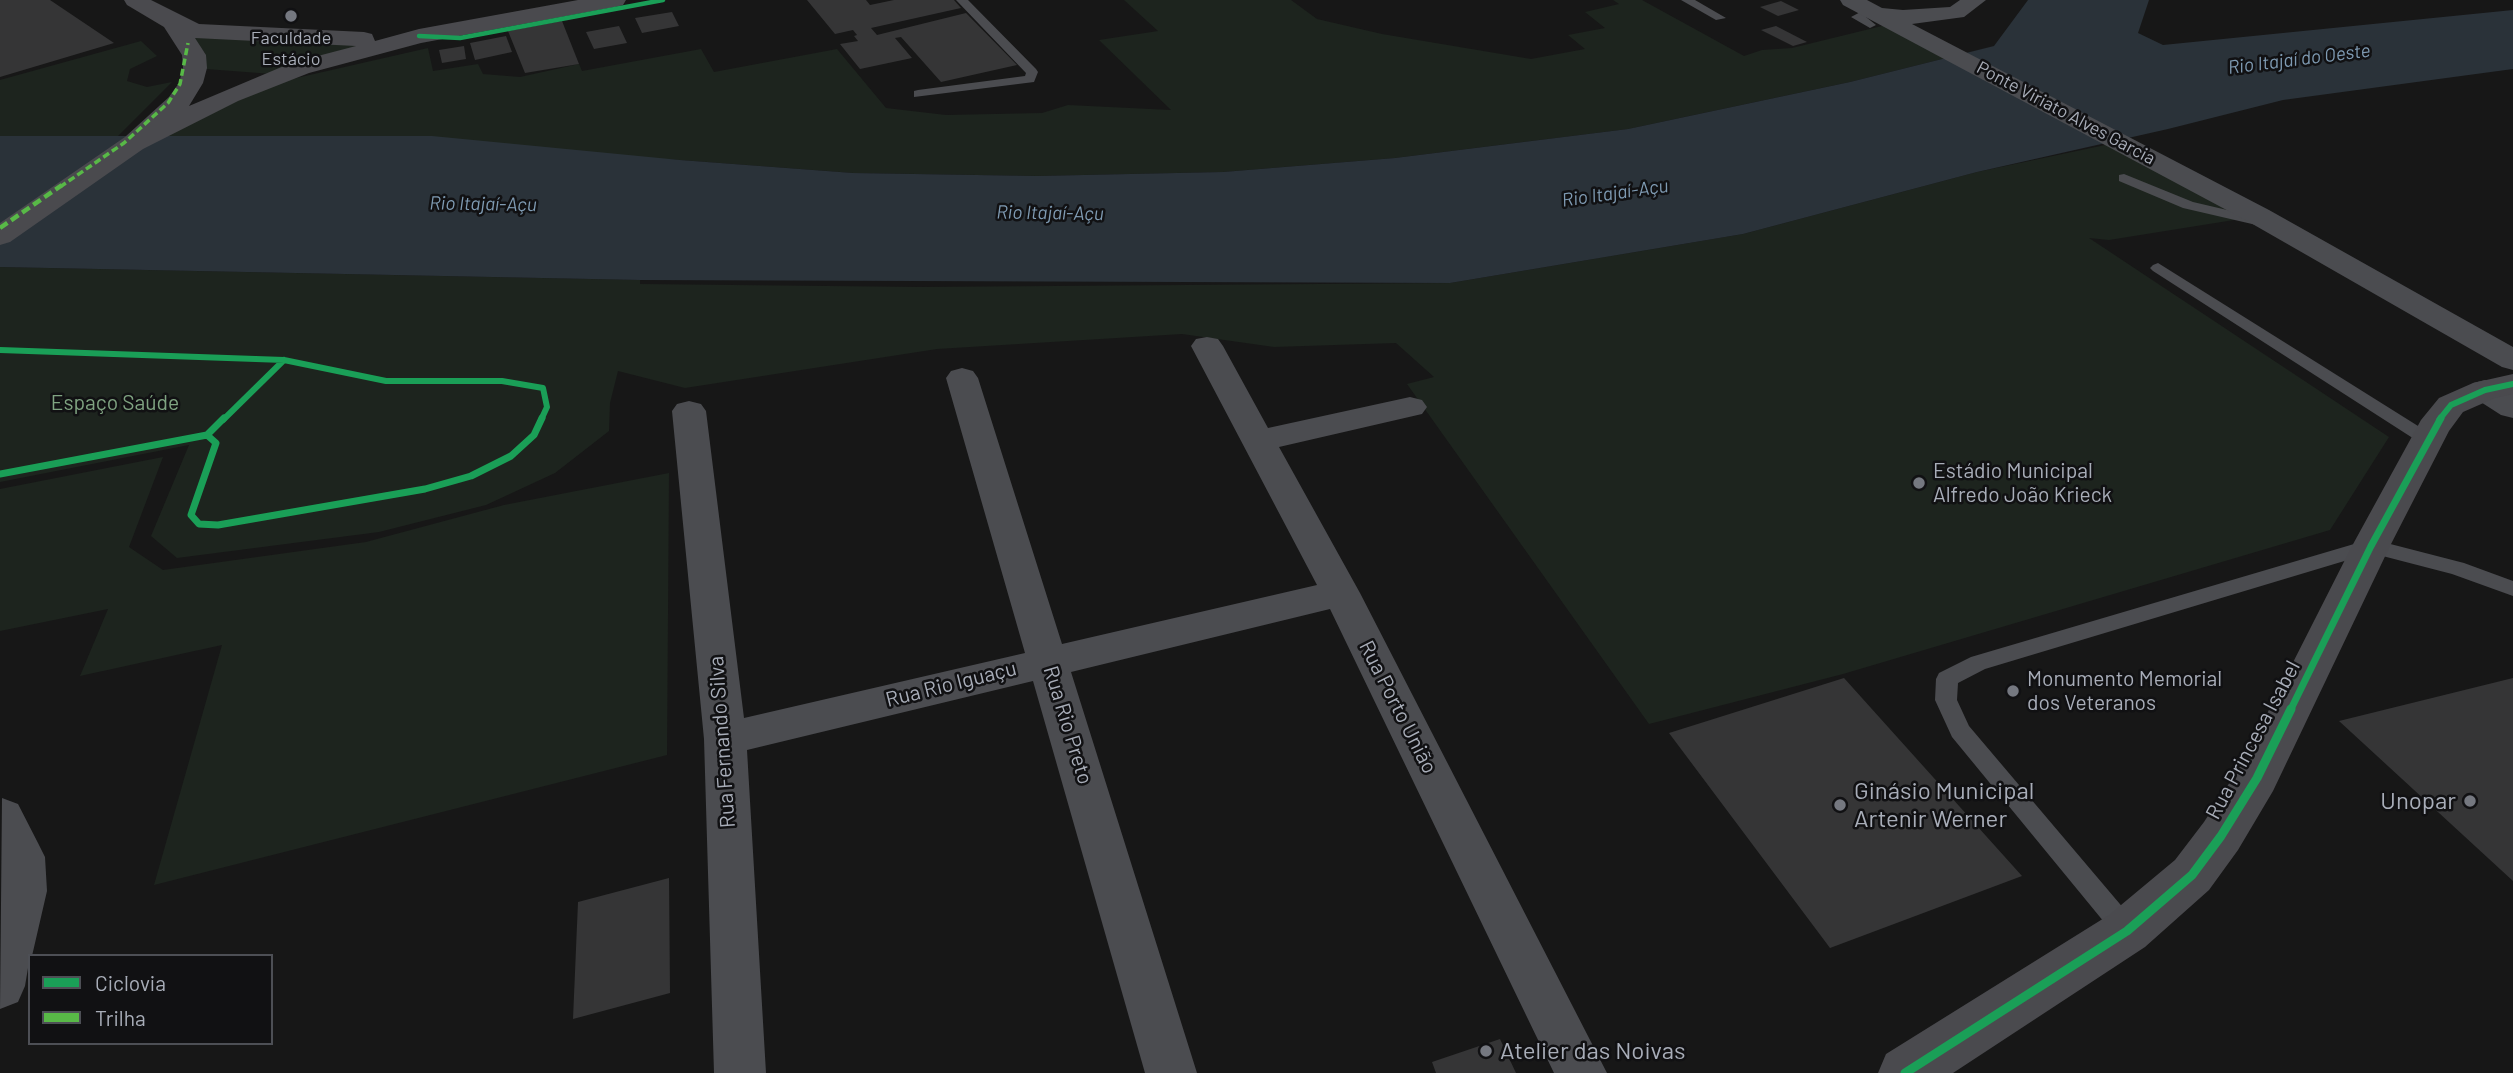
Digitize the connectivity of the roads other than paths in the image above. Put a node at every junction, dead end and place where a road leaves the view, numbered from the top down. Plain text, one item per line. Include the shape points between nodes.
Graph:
1 (135, 0) edge
2 (615, 0) edge
3 (962, 0) edge
4 (1687, 0) edge
5 (1975, 0) edge
6 (1864, 12) edge
7 (1720, 18) dead end
8 (173, 22) junction
9 (419, 36) junction
10 (918, 94) dead end
11 (134, 144) junction
12 (2123, 178) dead end
13 (2268, 221) junction
14 (0, 236) edge
15 (2158, 268) dead end
16 (1207, 346) dead end
17 (2513, 360) edge
18 (962, 378) dead end
19 (2499, 386) edge
20 (1409, 407) dead end
21 (2513, 408) edge
22 (689, 411) dead end
23 (2428, 440) junction
24 (1257, 441) junction
25 (2371, 546) junction
26 (2513, 589) edge
27 (1341, 593) junction
28 (1049, 660) junction
29 (725, 738) junction
30 (2, 817) dead end
31 (2127, 931) junction
32 (0, 986) edge
33 (740, 1073) edge
34 (1171, 1073) edge
35 (1581, 1073) edge
36 (1905, 1073) edge

1 - 8 street
2 - 9 street
3 - 10 lane via 1032,72 1030,79
4 - 7 lane
5 - 6 street via 1956,12 1926,16
6 - 13 street, Ponte Viriato Alves Garcia
8 - 9 street via 215,33 354,39
8 - 11 street via 194,54 191,83 179,102
9 - 11 street via 263,82
11 - 14 street
12 - 13 lane via 2188,205
13 - 17 street
15 - 23 lane
16 - 24 street, Rua Porto União
18 - 28 street, Rua Rio Preto
19 - 21 street
19 - 23 street, Rua Princesa Isabel via 2451,405
20 - 24 street
22 - 29 street, Rua Fernando Silva
23 - 25 street, Rua Princesa Isabel
24 - 27 street, Rua Porto União
25 - 26 lane via 2456,568
25 - 31 street, Rua Princesa Isabel via 2257,778 2221,836 2192,875
25 - 31 lane via 1978,663 1947,678 1946,700 1960,731
27 - 28 street, Rua Rio Iguaçu
27 - 35 street, Rua Porto União
28 - 29 street, Rua Rio Iguaçu
28 - 34 street, Rua Rio Preto
29 - 33 street, Rua Fernando Silva
30 - 32 street via 22,857 24,891
31 - 36 street, Rua Princesa Isabel

